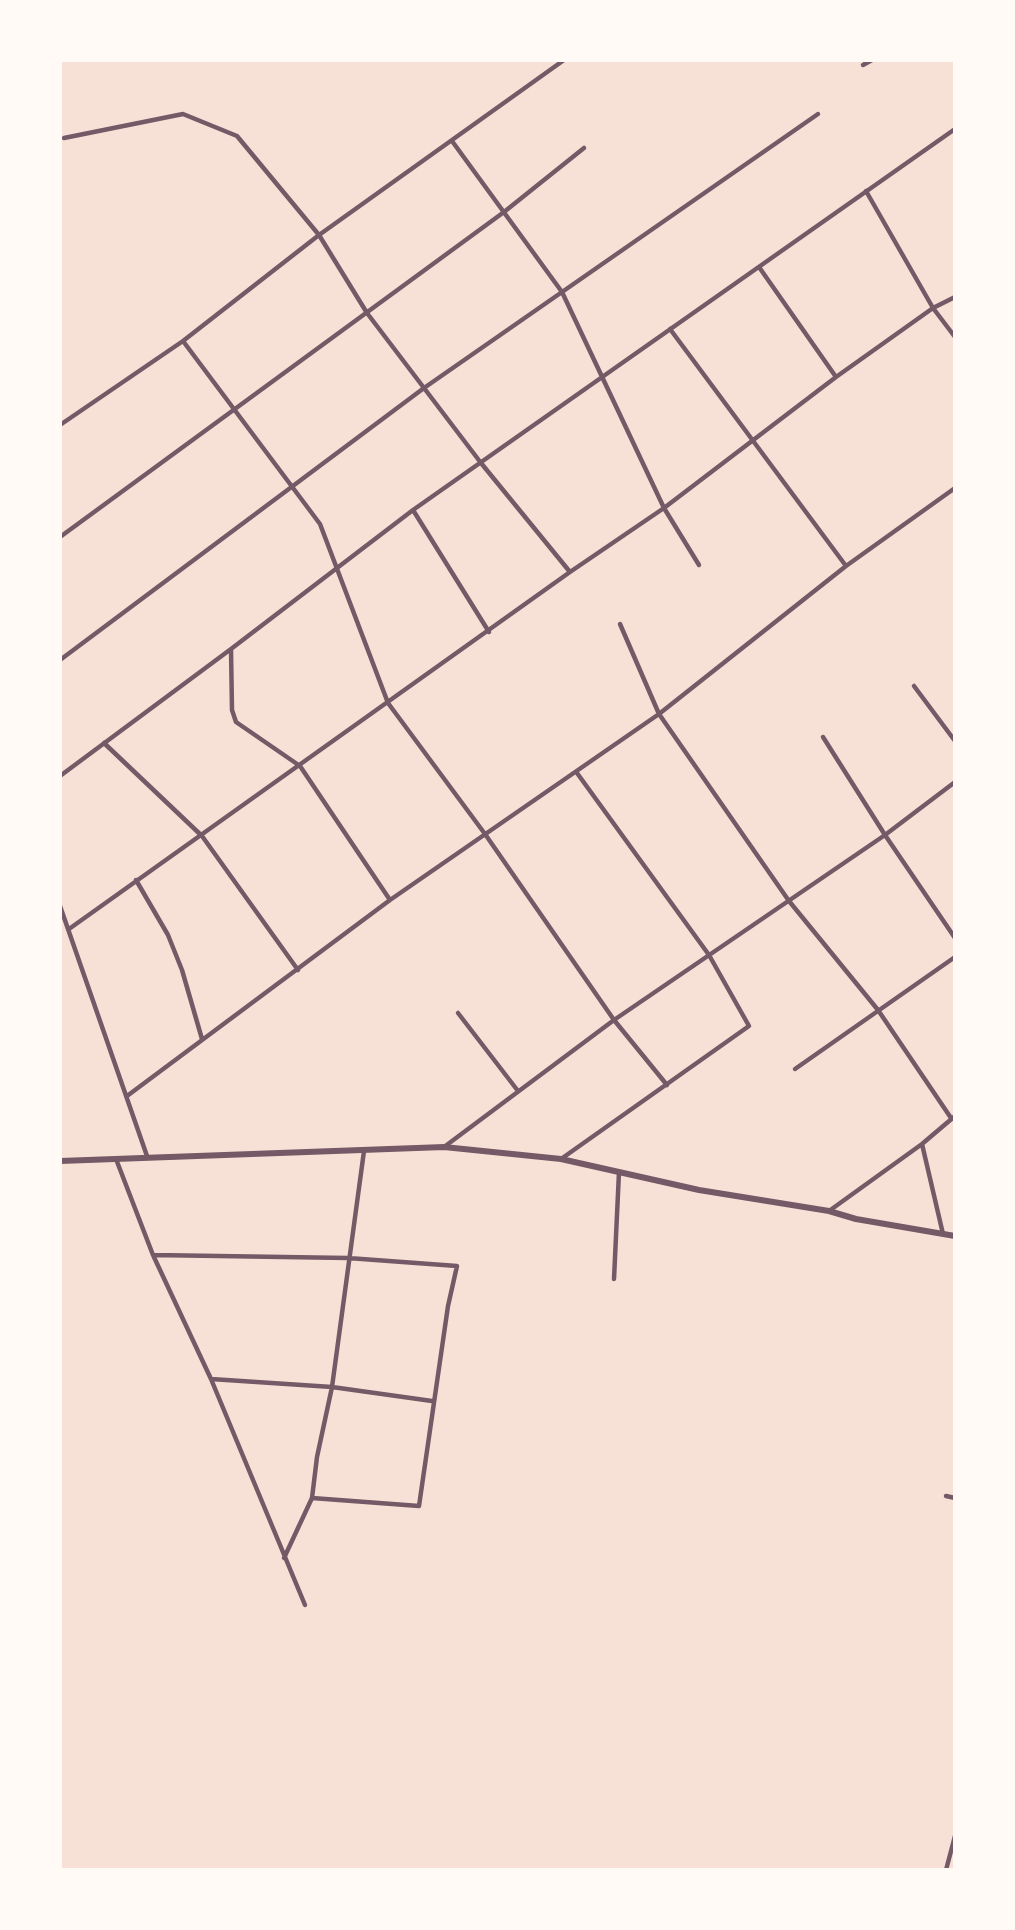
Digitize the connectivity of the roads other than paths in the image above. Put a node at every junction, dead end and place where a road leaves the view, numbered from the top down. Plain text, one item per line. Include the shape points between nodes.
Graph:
1 (564, 60) edge
2 (872, 60) edge
3 (863, 65) dead end
4 (818, 114) dead end
5 (955, 129) edge
6 (64, 138) dead end
7 (452, 141) junction
8 (584, 148) dead end
9 (867, 191) junction
10 (504, 212) junction
11 (319, 235) junction
12 (759, 267) junction
13 (562, 292) junction
14 (955, 297) edge
15 (933, 308) junction
16 (367, 313) junction
17 (670, 329) junction
18 (955, 337) edge
19 (183, 340) junction
20 (602, 377) junction
21 (836, 377) junction
22 (424, 388) junction
23 (233, 410) junction
24 (60, 424) edge
25 (752, 441) junction
26 (481, 463) junction
27 (290, 487) junction
28 (955, 488) edge
29 (664, 508) junction
30 (413, 510) junction
31 (60, 537) edge
32 (699, 565) dead end
33 (846, 566) junction
34 (338, 567) junction
35 (570, 572) junction
36 (620, 624) dead end
37 (489, 632) junction
38 (231, 649) junction
39 (60, 660) edge
40 (914, 686) dead end
41 (388, 703) junction
42 (659, 714) junction
43 (823, 737) dead end
44 (955, 741) edge
45 (104, 743) junction
46 (300, 766) junction
47 (577, 773) junction
48 (60, 777) edge
49 (955, 782) edge
50 (485, 834) junction
51 (885, 835) junction
52 (202, 836) junction
53 (136, 880) junction
54 (390, 900) junction
55 (789, 901) junction
56 (60, 906) edge
57 (69, 929) junction
58 (955, 938) edge
59 (709, 955) junction
60 (955, 957) edge
61 (297, 970) junction
62 (878, 1010) junction
63 (458, 1012) dead end
64 (614, 1020) junction
65 (202, 1039) junction
66 (795, 1070) dead end
67 (667, 1085) junction
68 (518, 1091) junction
69 (127, 1096) junction
70 (953, 1117) edge
71 (922, 1144) junction
72 (444, 1147) junction
73 (364, 1151) junction
74 (147, 1156) junction
75 (561, 1158) junction
76 (116, 1160) junction
77 (60, 1161) edge
78 (619, 1172) junction
79 (829, 1211) junction
80 (943, 1234) junction
81 (955, 1236) edge
82 (153, 1255) junction
83 (348, 1258) junction
84 (614, 1279) dead end
85 (211, 1379) junction
86 (332, 1387) junction
87 (432, 1401) junction
88 (946, 1496) dead end
89 (312, 1498) junction
90 (955, 1498) edge
91 (284, 1558) junction
92 (305, 1605) dead end
93 (955, 1836) edge
94 (946, 1870) edge

1 - 7 street
2 - 3 street
4 - 13 street
5 - 9 street
6 - 11 street via 183,114 237,136
7 - 10 street
7 - 11 street
8 - 10 street
9 - 12 street
9 - 15 street
10 - 13 street
10 - 16 street
11 - 16 street
11 - 19 street
12 - 17 street
12 - 21 street
13 - 20 street
13 - 22 street
14 - 15 street
15 - 18 street
15 - 21 street
16 - 22 street
16 - 23 street
17 - 20 street
17 - 25 street
19 - 23 street
19 - 24 street
20 - 26 street
20 - 29 street
21 - 25 street
22 - 26 street
22 - 27 street
23 - 27 street
23 - 31 street
25 - 29 street
25 - 33 street
26 - 30 street
26 - 35 street
27 - 34 street via 320,524
27 - 39 street
28 - 33 street
29 - 32 street
29 - 35 street
30 - 34 street
30 - 37 street
33 - 42 street
34 - 38 street
34 - 41 street
35 - 37 street
36 - 42 street
37 - 41 street
38 - 45 street
38 - 46 street via 232,710 236,722
40 - 44 street
41 - 46 street
41 - 50 street
42 - 47 street
42 - 55 street
43 - 51 street
45 - 48 street
45 - 52 street
46 - 52 street
46 - 54 street
47 - 50 street
47 - 59 street
49 - 51 street
50 - 54 street
50 - 64 street
51 - 55 street
51 - 58 street
52 - 53 street
52 - 61 street
53 - 57 street
53 - 65 street via 168,935
54 - 61 street
55 - 59 street
55 - 62 street
56 - 57 street
57 - 69 street
59 - 64 street
59 - 67 street via 749,1026
60 - 62 street
61 - 65 street
62 - 66 street
62 - 70 street
63 - 68 street
64 - 67 street
64 - 68 street
65 - 69 street
67 - 75 street
68 - 72 street
69 - 74 street
70 - 71 street
71 - 79 street
71 - 80 street
72 - 73 street
72 - 75 street
73 - 74 street
73 - 83 street
74 - 76 street
75 - 78 street
76 - 77 street
76 - 82 street
78 - 79 street via 699,1190
78 - 84 street
79 - 80 street
80 - 81 street
82 - 83 street
82 - 85 street
83 - 86 street
83 - 87 street via 458,1266
85 - 86 street
85 - 91 street
86 - 87 street
86 - 89 street
87 - 89 street via 419,1506
88 - 90 street
89 - 91 street
91 - 92 street
93 - 94 street

